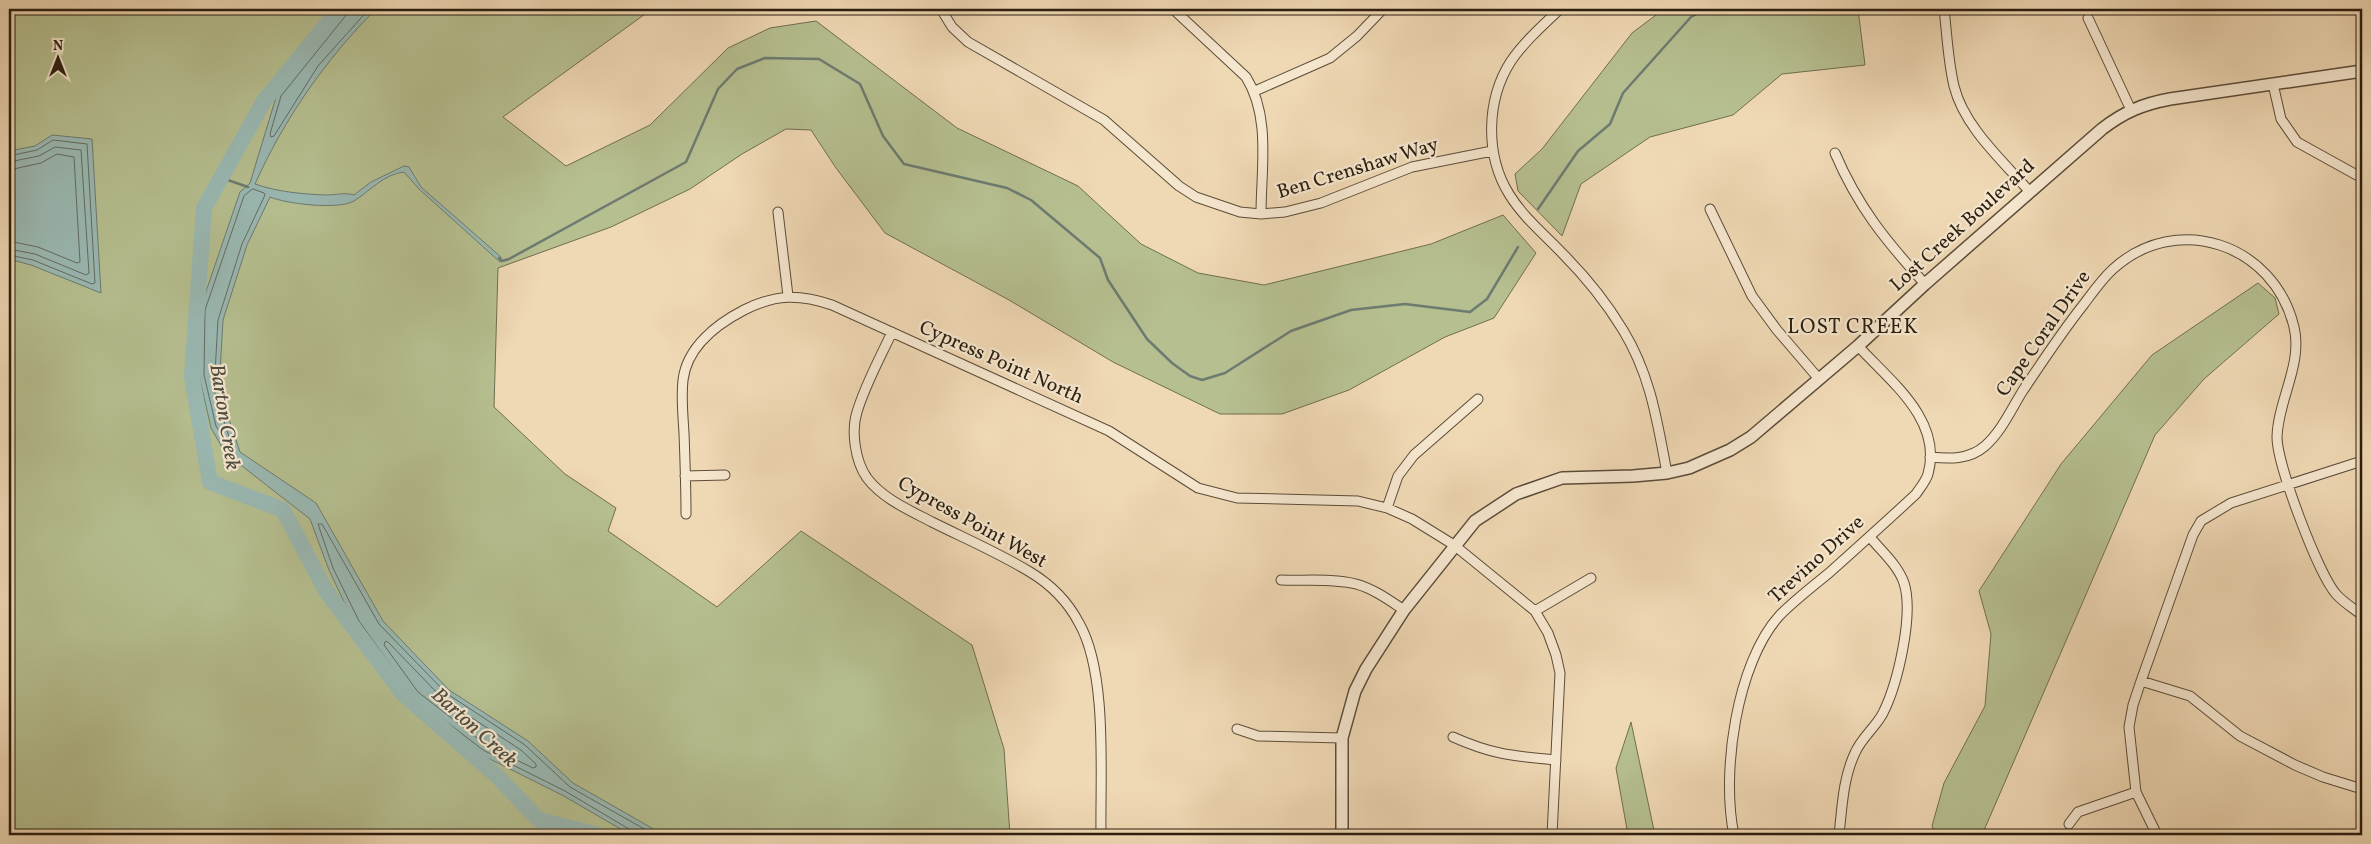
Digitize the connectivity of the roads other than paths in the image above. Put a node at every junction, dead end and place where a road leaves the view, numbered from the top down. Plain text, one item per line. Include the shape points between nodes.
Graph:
1 (941, 9) edge
2 (1173, 9) edge
3 (1383, 9) edge
4 (1560, 9) edge
5 (1944, 9) edge
6 (2088, 18) dead end
7 (2362, 71) edge
8 (2274, 84) junction
9 (1255, 91) junction
10 (2131, 110) junction
11 (1492, 151) junction
12 (1835, 153) dead end
13 (2362, 178) edge
14 (2030, 192) junction
15 (1710, 209) dead end
16 (778, 212) dead end
17 (1260, 214) junction
18 (1925, 284) junction
19 (788, 296) junction
20 (892, 332) junction
21 (1858, 346) junction
22 (1819, 379) junction
23 (1478, 400) dead end
24 (1930, 457) junction
25 (2362, 461) edge
26 (1668, 473) junction
27 (685, 476) junction
28 (725, 476) dead end
29 (2289, 483) junction
30 (1387, 508) junction
31 (686, 514) dead end
32 (1870, 537) junction
33 (1454, 545) junction
34 (1591, 578) dead end
35 (1281, 580) dead end
36 (1404, 610) junction
37 (1535, 611) junction
38 (2362, 615) edge
39 (2141, 681) junction
40 (1237, 729) dead end
41 (1454, 737) dead end
42 (1342, 738) junction
43 (1556, 760) junction
44 (2362, 789) edge
45 (2136, 792) junction
46 (2069, 824) dead end
47 (1101, 835) edge
48 (1342, 835) edge
49 (1552, 835) edge
50 (1734, 835) edge
51 (1839, 835) edge
52 (2156, 835) edge

1 - 17 street, Ben Crenshaw Way via 952,27 968,42 1104,120 1196,197 1240,212
2 - 9 street via 1246,77
3 - 9 street via 1358,36 1330,58
4 - 11 street via 1522,48 1500,84 1494,104
5 - 14 street via 1954,86 1962,108 1978,132
6 - 10 street
7 - 8 street, Lost Creek Boulevard
8 - 10 street, Lost Creek Boulevard via 2148,103
8 - 13 street via 2282,119 2297,142
9 - 17 street via 1261,111
10 - 14 street, Lost Creek Boulevard via 2102,129
11 - 17 street, Ben Crenshaw Way via 1412,167 1320,203 1285,212
11 - 26 street via 1509,194 1531,223 1593,287 1642,364
12 - 18 street via 1856,198 1880,233
14 - 18 street, Lost Creek Boulevard
15 - 22 street via 1752,296
16 - 19 street
18 - 21 street, Lost Creek Boulevard
19 - 20 street, Cypress Point North via 832,304
19 - 27 street, Cypress Point North via 757,303 734,315 703,338 692,357 683,377
20 - 30 street, Cypress Point North via 1108,431 1198,488 1237,498 1334,499
20 - 47 street, Cypress Point West via 856,413 854,435 858,459 866,477 881,493 1030,572 1050,587 1071,610 1089,646 1099,697
21 - 22 street, Lost Creek Boulevard
21 - 24 street, Trevino Drive via 1921,416
22 - 26 street, Lost Creek Boulevard via 1751,437 1689,468
23 - 30 street via 1414,455 1398,476
24 - 29 street, Cape Coral Drive via 1951,459 1968,456 1984,447 1997,432 2054,341 2107,274 2122,261 2155,244 2198,240 2222,245 2242,254 2262,269 2288,306 2295,351 2277,437 2281,463
24 - 32 street, Trevino Drive via 1928,475 1916,494
25 - 29 street
26 - 33 street, Lost Creek Boulevard via 1562,478 1535,486 1495,506 1475,521
27 - 28 street
27 - 31 street, Cypress Point North
29 - 38 street, Cape Coral Drive via 2321,571 2337,595
29 - 39 street via 2231,503 2201,521 2193,535
30 - 33 street, Cypress Point North
32 - 50 street, Trevino Drive via 1780,615 1761,645 1734,724 1730,752 1728,786
32 - 51 street via 1904,581 1907,619 1892,694 1882,714 1855,751 1848,768
33 - 36 street, Lost Creek Boulevard
33 - 37 street, Cypress Point North
34 - 37 street
35 - 36 street via 1356,584
36 - 42 street, Lost Creek Boulevard via 1366,668 1355,691
37 - 43 street via 1548,633 1560,673
39 - 44 street via 2190,696 2240,736 2294,765
39 - 45 street via 2129,727
40 - 42 street via 1258,736
41 - 43 street via 1482,750 1506,756
42 - 48 street, Lost Creek Boulevard
43 - 49 street
45 - 46 street via 2078,812
45 - 52 street

